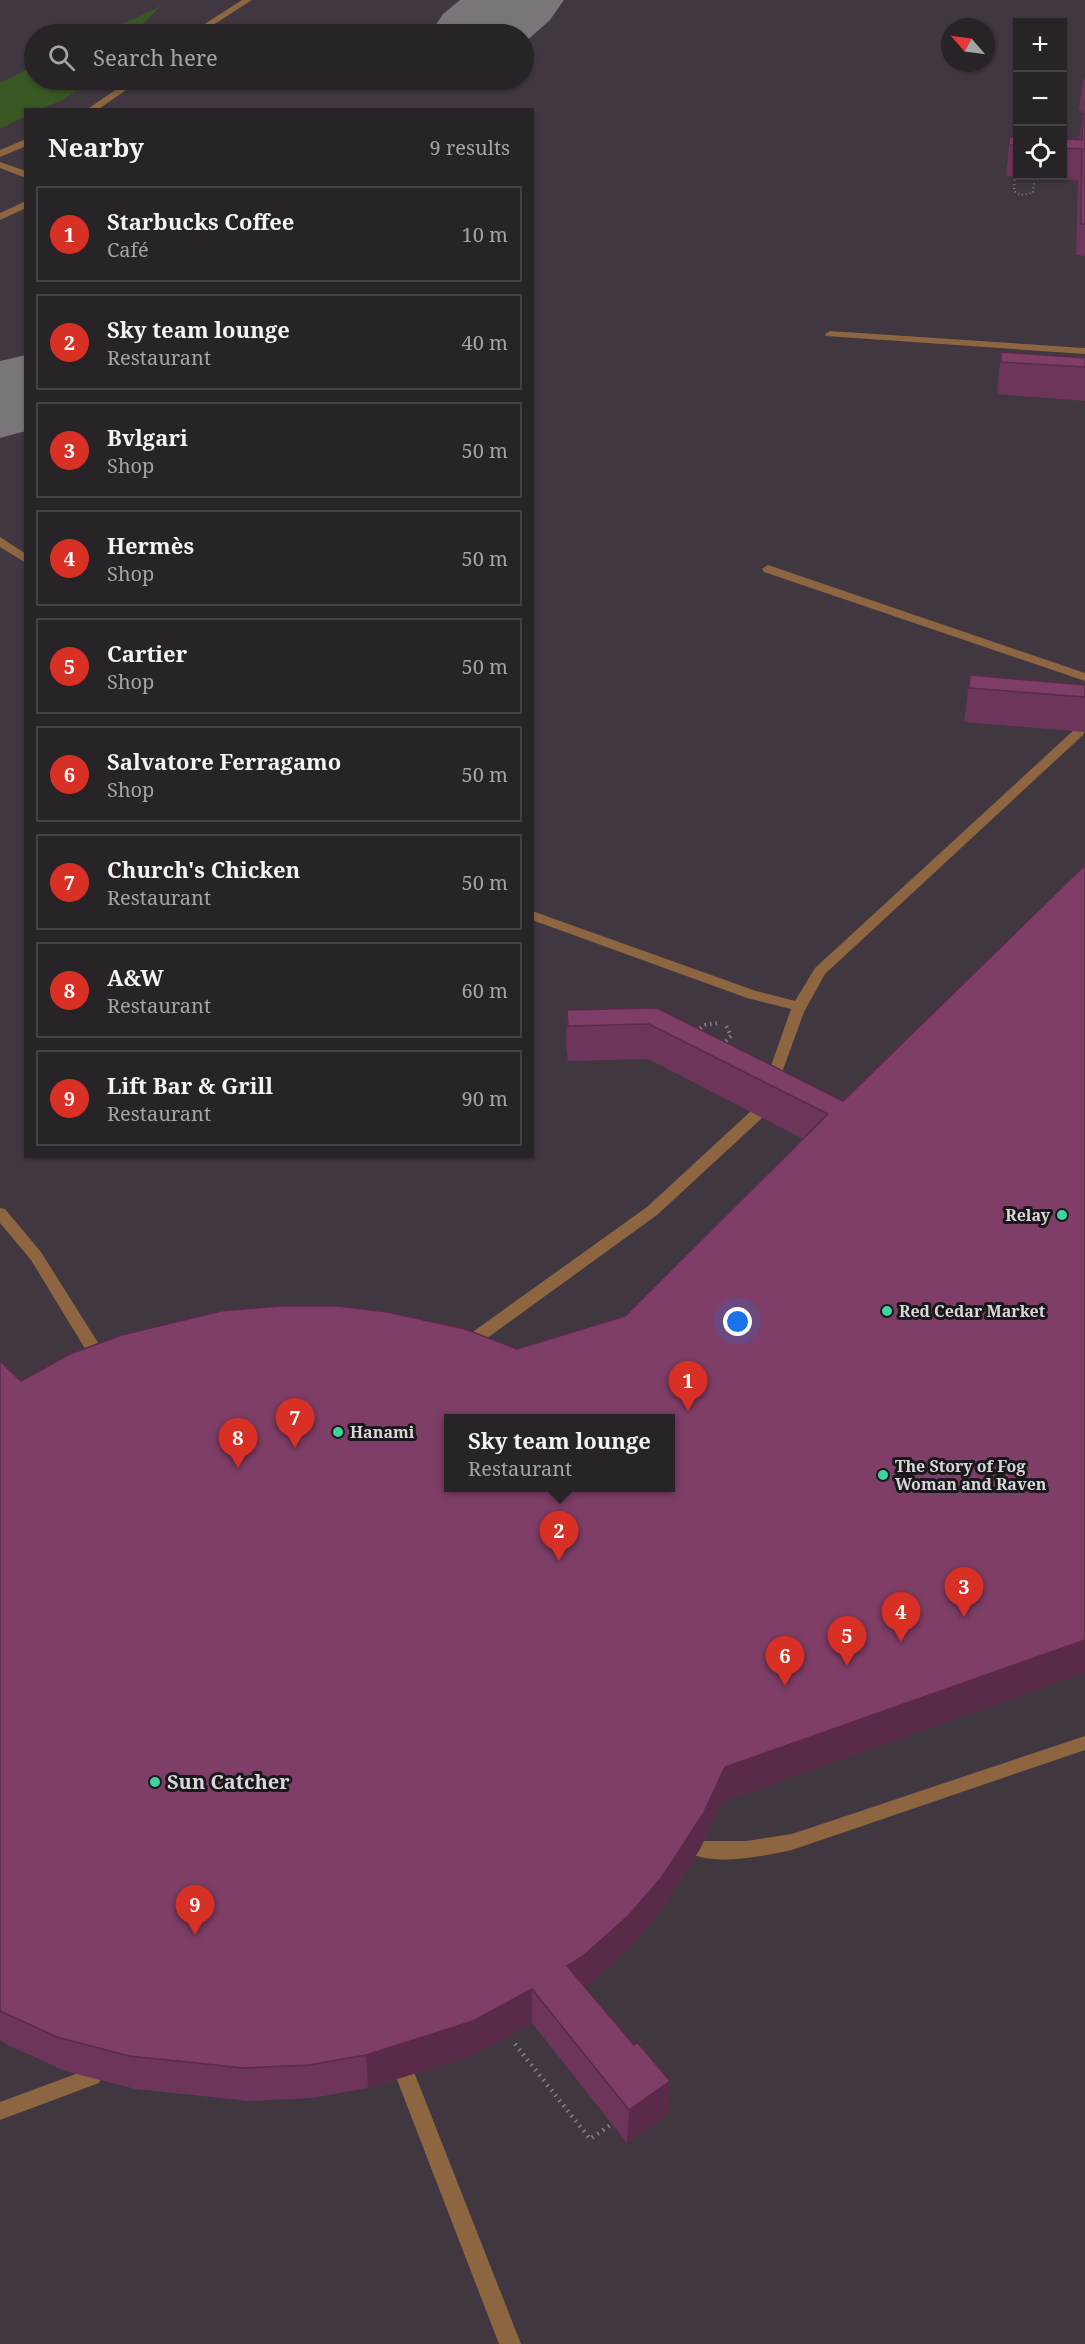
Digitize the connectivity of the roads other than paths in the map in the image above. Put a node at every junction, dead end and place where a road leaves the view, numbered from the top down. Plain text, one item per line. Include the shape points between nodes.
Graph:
1 (248, 0) edge
2 (210, 24) edge
3 (121, 90) edge
4 (93, 108) edge
5 (24, 143) edge
6 (0, 154) edge
7 (0, 165) edge
8 (24, 174) edge
9 (24, 205) edge
10 (0, 217) edge
11 (830, 334) dead end
12 (1085, 351) edge
13 (0, 541) edge
14 (24, 559) edge
15 (768, 570) dead end
16 (1085, 676) edge
17 (1079, 732) edge
18 (534, 916) edge
19 (798, 1006) junction
20 (767, 1100) edge
21 (756, 1115) edge
22 (0, 1213) edge
23 (456, 1353) edge
24 (110, 1377) edge
25 (1085, 1743) edge
26 (700, 1848) edge
27 (92, 2077) edge
28 (406, 2077) edge
29 (0, 2111) edge
30 (510, 2344) edge

1 - 2 lane
3 - 4 lane
5 - 6 lane
7 - 8 lane
9 - 10 lane
11 - 12 lane
13 - 14 lane
15 - 16 lane
17 - 19 lane via 827,963
18 - 19 lane via 752,995
19 - 20 lane
21 - 23 lane via 652,1211
22 - 24 lane via 36,1256
25 - 26 lane via 792,1842 752,1851
27 - 29 lane
28 - 30 lane

